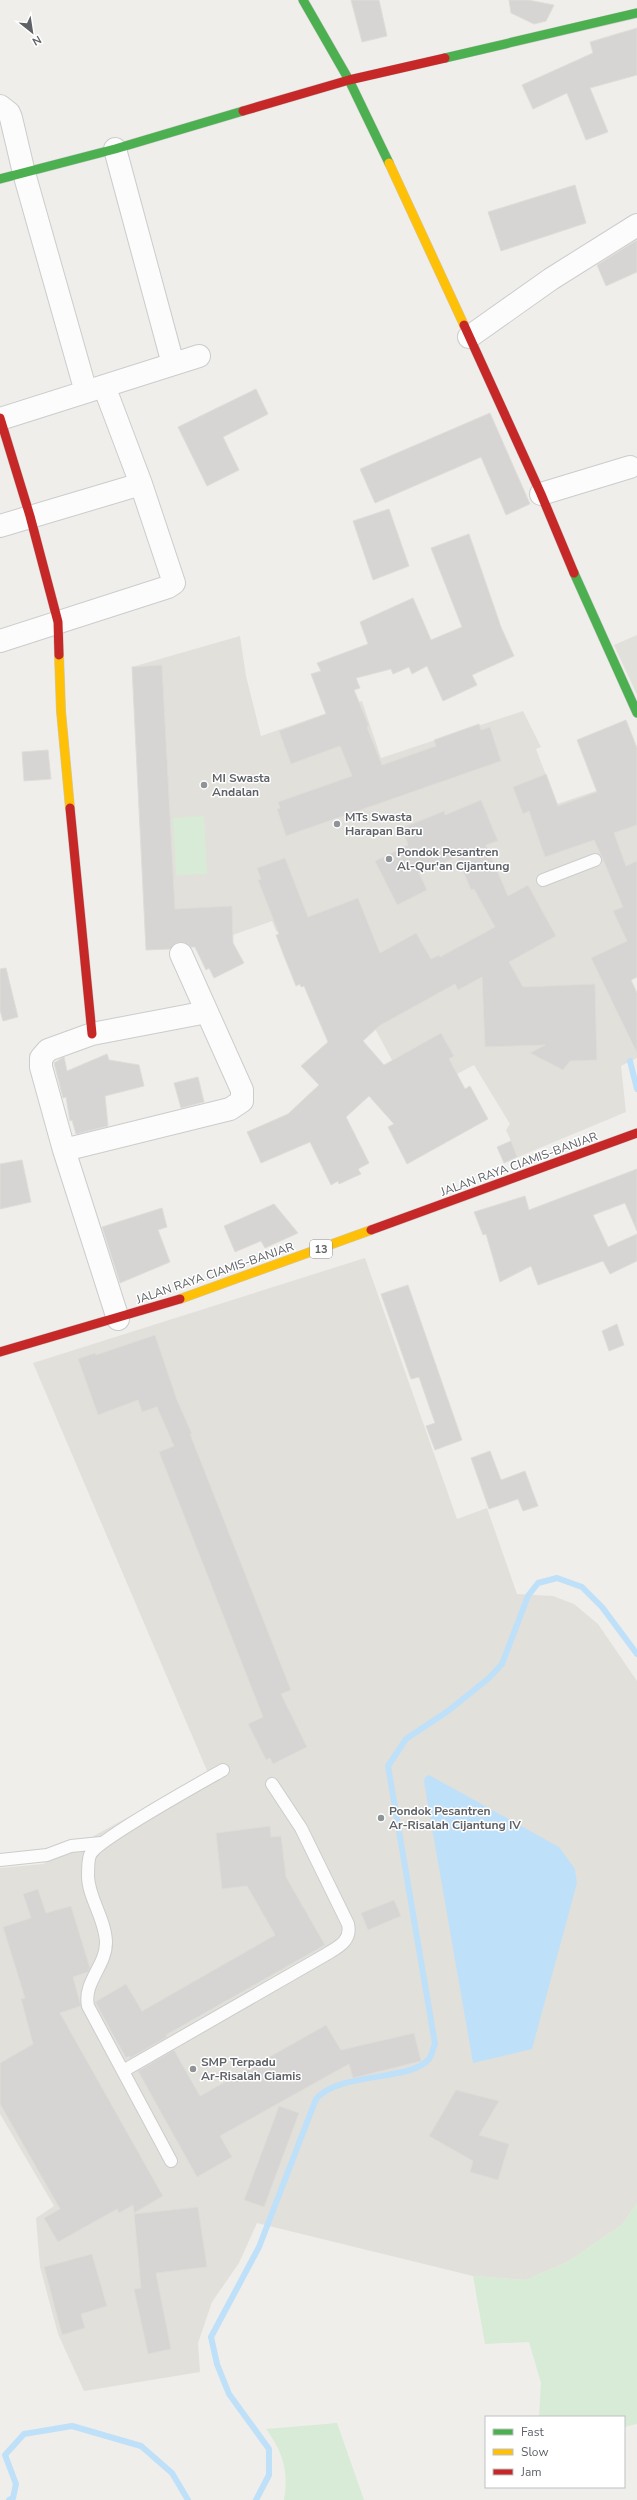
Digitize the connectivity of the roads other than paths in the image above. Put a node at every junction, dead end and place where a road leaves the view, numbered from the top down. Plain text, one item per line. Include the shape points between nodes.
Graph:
1 (303, 0) edge
2 (637, 13) edge
3 (349, 80) junction
4 (0, 106) edge
5 (116, 149) junction
6 (24, 173) junction
7 (0, 179) edge
8 (637, 225) edge
9 (470, 337) junction
10 (199, 356) dead end
11 (173, 364) junction
12 (95, 389) junction
13 (0, 419) edge
14 (630, 467) dead end
15 (141, 484) junction
16 (541, 494) junction
17 (30, 516) junction
18 (0, 526) edge
19 (58, 622) junction
20 (0, 641) edge
21 (637, 713) edge
22 (595, 860) dead end
23 (543, 880) dead end
24 (182, 954) dead end
25 (207, 1012) junction
26 (92, 1034) junction
27 (637, 1133) edge
28 (64, 1150) junction
29 (118, 1319) junction
30 (0, 1352) edge
31 (223, 1770) dead end
32 (272, 1784) dead end
33 (101, 1843) junction
34 (0, 1860) edge
35 (123, 2072) junction
36 (171, 2161) dead end

1 - 3 main road
2 - 3 main road
3 - 5 main road
3 - 9 main road
4 - 6 street via 9,112
5 - 6 main road
5 - 11 street
6 - 7 main road
6 - 12 street
8 - 9 street via 551,279
9 - 16 main road
10 - 11 street
11 - 12 street
12 - 13 street
12 - 15 street
13 - 17 main road
14 - 16 street
15 - 17 street
15 - 19 street via 174,583
16 - 21 main road via 558,538
17 - 18 street
17 - 19 main road
19 - 20 street
19 - 26 main road via 61,711
22 - 23 lane
24 - 25 street
25 - 26 street
25 - 28 street via 242,1090 243,1098 240,1103 230,1109
26 - 28 street via 48,1050 41,1058 41,1067
27 - 29 main road, JALAN RAYA CIAMIS-BANJAR / 13 via 187,1297
28 - 29 street
29 - 30 main road, JALAN RAYA CIAMIS-BANJAR / 13
31 - 33 lane
32 - 35 lane via 301,1828 346,1920 349,1928 347,1939 342,1945
33 - 34 lane via 71,1846 47,1855
33 - 35 lane via 90,1855 88,1877 106,1932 106,1946 88,1989 87,1998 88,2006
35 - 36 lane

